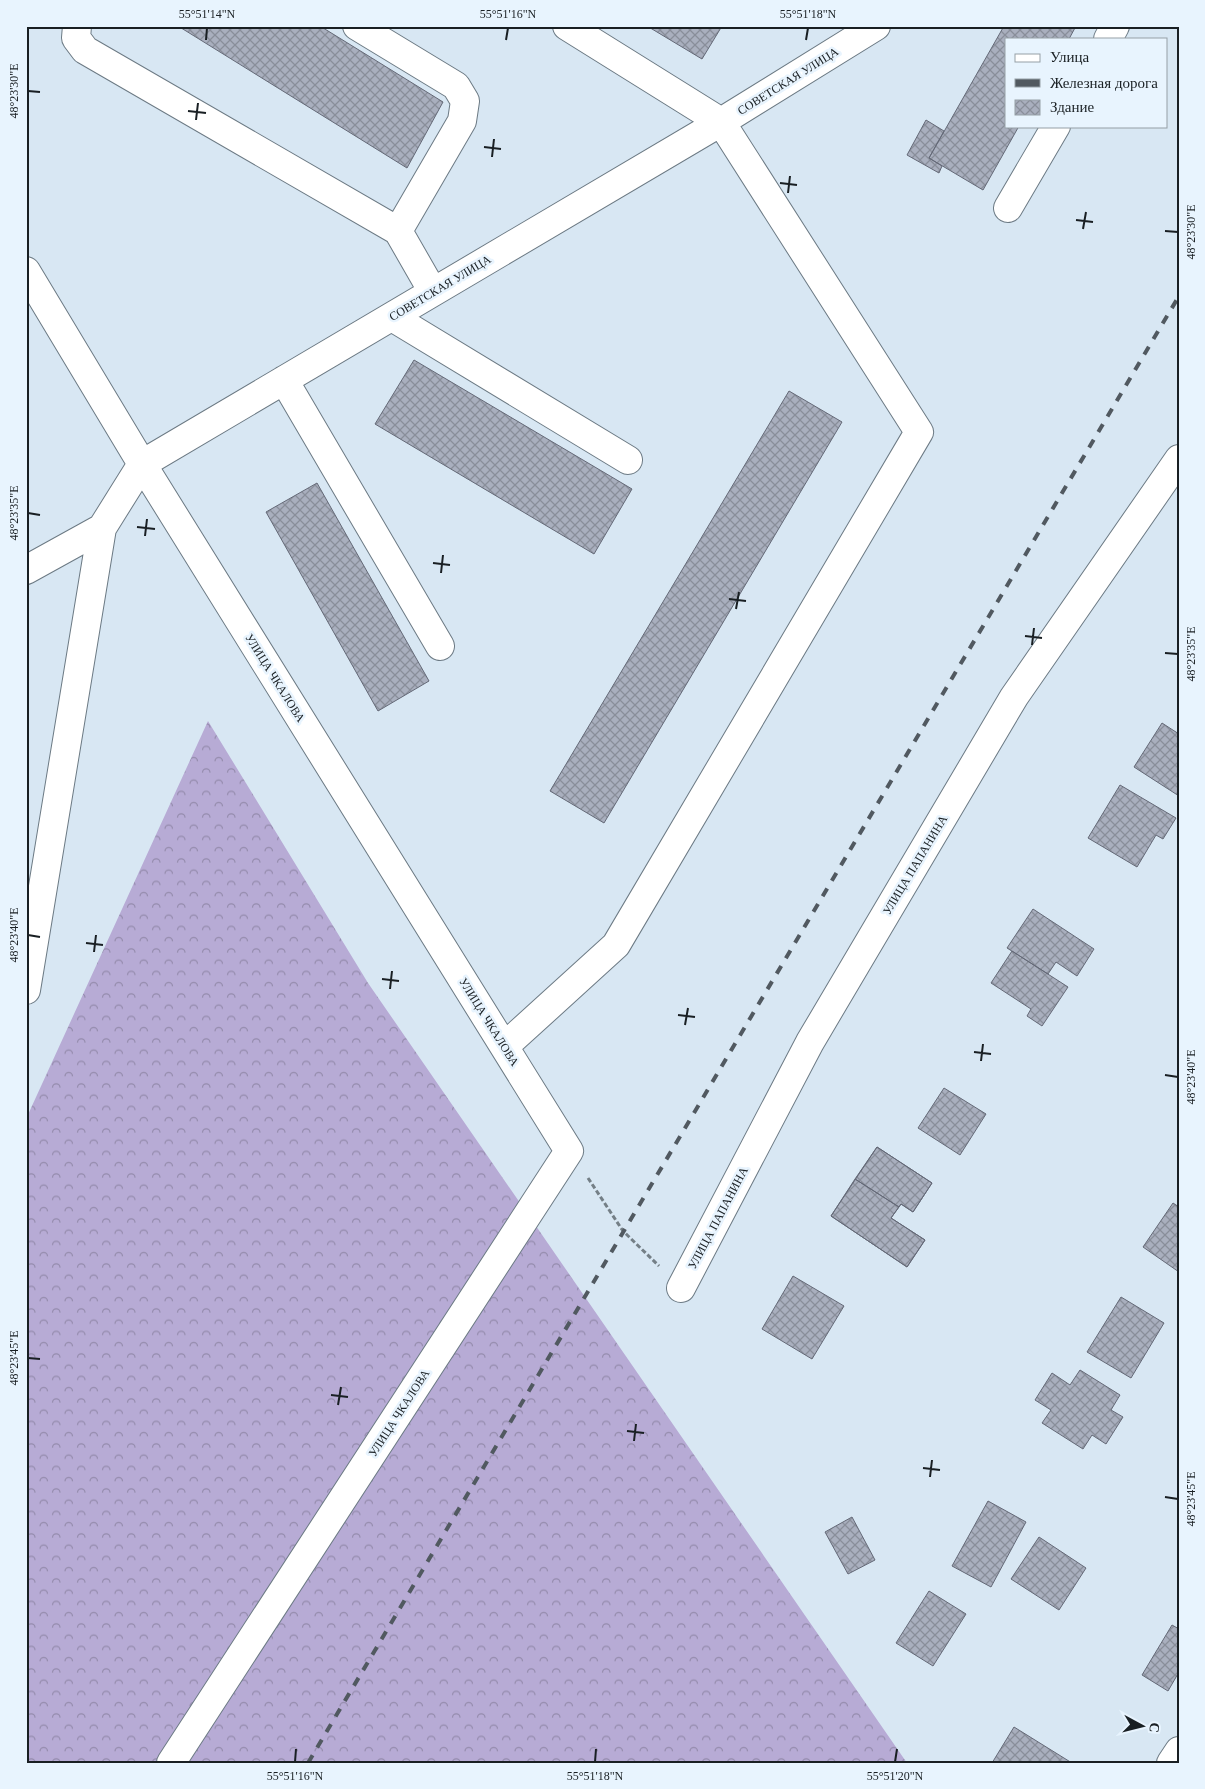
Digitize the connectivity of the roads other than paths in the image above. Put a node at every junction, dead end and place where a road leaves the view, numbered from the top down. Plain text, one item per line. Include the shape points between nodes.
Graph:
1 (77, 26) edge
2 (357, 26) edge
3 (567, 26) edge
4 (876, 26) edge
5 (1115, 26) edge
6 (1109, 38) edge
7 (721, 122) junction
8 (1055, 128) edge
9 (1008, 208) dead end
10 (398, 231) junction
11 (26, 271) edge
12 (433, 292) junction
13 (392, 317) junction
14 (284, 380) junction
15 (1179, 459) edge
16 (628, 460) dead end
17 (142, 464) junction
18 (102, 528) junction
19 (26, 570) edge
20 (440, 646) dead end
21 (26, 990) edge
22 (505, 1046) junction
23 (681, 1288) road end
24 (1179, 1751) edge
25 (171, 1763) edge
26 (1171, 1763) edge

1 - 10 street via 76,38 85,50
2 - 10 street via 456,86 465,101 462,121
3 - 7 street
4 - 7 street, СОВЕТСКАЯ УЛИЦА
5 - 6 street
7 - 12 street, СОВЕТСКАЯ УЛИЦА
7 - 22 street via 919,432 616,945
8 - 9 street
10 - 12 street
11 - 17 street, УЛИЦА ЧКАЛОВА
12 - 13 street, СОВЕТСКАЯ УЛИЦА
13 - 14 street, СОВЕТСКАЯ УЛИЦА
13 - 16 street
14 - 17 street, СОВЕТСКАЯ УЛИЦА
14 - 20 street
15 - 23 street, УЛИЦА ПАПАНИНА via 1014,697 810,1042
17 - 18 street, СОВЕТСКАЯ УЛИЦА
17 - 22 street, УЛИЦА ЧКАЛОВА
18 - 19 street, СОВЕТСКАЯ УЛИЦА
18 - 21 street
22 - 25 street, УЛИЦА ЧКАЛОВА via 569,1151
24 - 26 street

